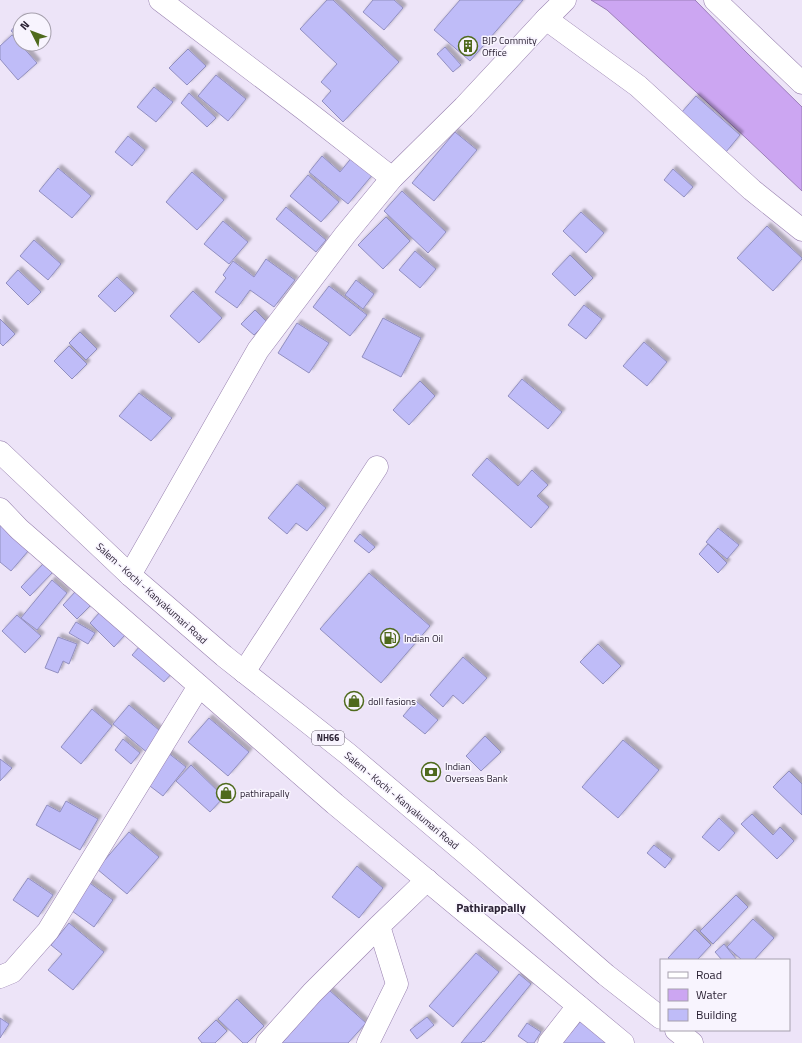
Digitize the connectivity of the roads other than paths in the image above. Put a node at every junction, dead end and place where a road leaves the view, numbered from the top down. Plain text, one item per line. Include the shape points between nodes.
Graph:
1 (160, 0) edge
2 (565, 0) edge
3 (715, 0) edge
4 (546, 19) junction
5 (802, 83) edge
6 (392, 178) junction
7 (802, 230) edge
8 (0, 452) edge
9 (377, 467) dead end
10 (0, 509) edge
11 (130, 575) junction
12 (244, 672) junction
13 (200, 686) junction
14 (427, 880) junction
15 (378, 926) junction
16 (0, 977) edge
17 (578, 1006) junction
18 (660, 1017) edge
19 (677, 1031) edge
20 (267, 1043) edge
21 (368, 1043) edge
22 (550, 1043) edge
23 (623, 1043) edge
24 (692, 1043) edge

1 - 6 main road
2 - 4 main road
3 - 5 main road
4 - 6 main road via 464,107
4 - 7 main road via 638,86 752,190
6 - 11 main road via 345,235 258,350
8 - 11 main road, Salem - Kochi - Kanyakumari Road / NH66
9 - 12 main road
10 - 13 main road via 19,529
11 - 12 main road, Salem - Kochi - Kanyakumari Road / NH66
12 - 18 main road, Salem - Kochi - Kanyakumari Road / NH66 via 354,759 606,975
13 - 14 main road
13 - 16 main road via 48,932 12,972
14 - 15 main road
14 - 17 main road
15 - 20 main road
15 - 21 main road via 397,984
17 - 22 main road
17 - 23 main road
19 - 24 main road

